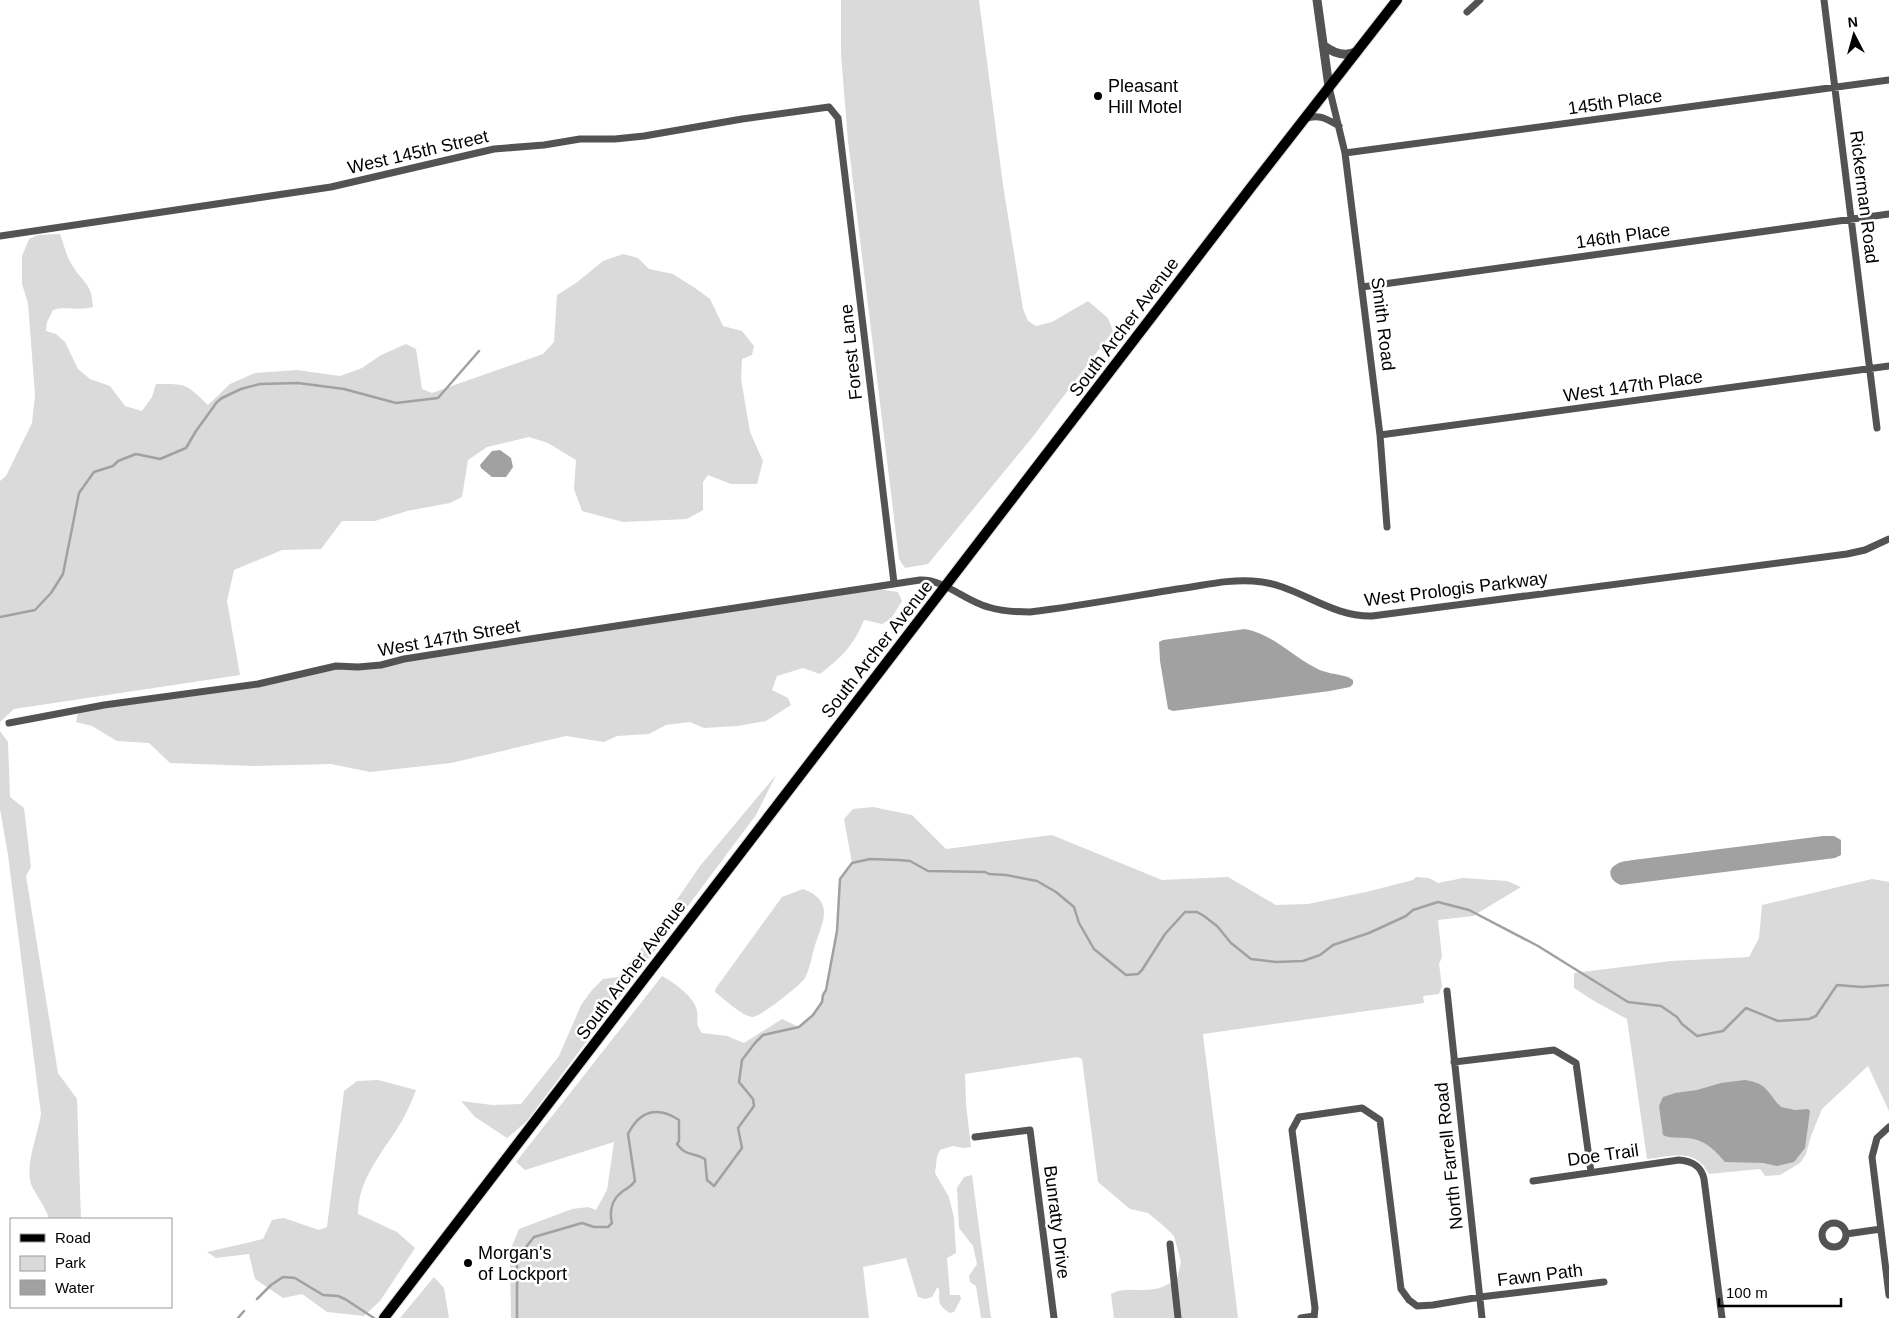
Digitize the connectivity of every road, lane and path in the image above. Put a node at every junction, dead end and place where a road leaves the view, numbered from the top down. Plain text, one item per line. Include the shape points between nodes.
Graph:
1 (1317, 0) edge
2 (1397, 0) edge
3 (1480, 0) edge
4 (1824, 0) edge
5 (1467, 12) dead end
6 (1323, 45) junction
7 (1356, 52) junction
8 (1889, 80) edge
9 (1329, 87) junction
10 (1835, 88) junction
11 (838, 118) joint
12 (1304, 119) junction
13 (1338, 126) junction
14 (1345, 153) junction
15 (1889, 214) edge
16 (1851, 219) junction
17 (0, 236) edge
18 (1362, 287) junction
19 (1889, 366) edge
20 (1869, 368) junction
21 (1877, 428) dead end
22 (1380, 436) junction
23 (1387, 527) dead end
24 (1889, 539) edge
25 (894, 583) junction
26 (945, 587) junction
27 (9, 723) dead end
28 (1447, 992) dead end
29 (1454, 1062) junction
30 (1889, 1127) edge
31 (975, 1137) dead end
32 (1591, 1172) junction
33 (1533, 1181) dead end
34 (1881, 1229) junction
35 (1846, 1234) dead end
36 (1170, 1244) dead end
37 (1604, 1282) dead end
38 (1889, 1295) edge
39 (1480, 1298) junction
40 (1314, 1317) edge
41 (384, 1318) edge
42 (1054, 1318) edge
43 (1178, 1318) edge
44 (1300, 1318) edge
45 (1482, 1318) edge
46 (1722, 1318) edge

1 - 6 street, Smith Road
2 - 7 main road, South Archer Avenue
3 - 5 street
4 - 10 street, Rickerman Road
6 - 7 street via 1338,54
6 - 9 street, Smith Road
7 - 9 main road, South Archer Avenue
8 - 10 street, 145th Place
9 - 12 main road, South Archer Avenue
9 - 13 street, Smith Road
10 - 14 street, 145th Place
10 - 16 street, Rickerman Road
11 - 17 street, West 145th Street via 828,107 644,136 580,139 494,149 331,187
11 - 25 street, Forest Lane
12 - 13 street via 1323,117
12 - 26 main road, South Archer Avenue
13 - 14 street, Smith Road
14 - 18 street, Smith Road
15 - 16 street, 146th Place
16 - 18 street, 146th Place
16 - 20 street, Rickerman Road
18 - 22 street, Smith Road
19 - 20 street, West 147th Place
20 - 21 street, Rickerman Road
20 - 22 street, West 147th Place
22 - 23 street, Smith Road
24 - 26 street, West Prologis Parkway via 1847,554 1372,616 1347,614 1290,589 1254,581 1231,581 1030,612 987,607
25 - 26 street, West Prologis Parkway via 926,580
25 - 27 street, West 147th Street via 381,665 336,666 258,684 104,705
26 - 41 main road, South Archer Avenue
28 - 29 street, North Farrell Road
29 - 32 street via 1554,1050 1576,1063
29 - 39 street, North Farrell Road
30 - 34 street via 1878,1138 1872,1157
31 - 42 street, Bunratty Drive via 1030,1130
32 - 33 street, Doe Trail
32 - 46 street, Doe Trail via 1678,1160 1692,1162 1703,1174
34 - 35 street
34 - 38 street
36 - 43 street
37 - 39 street, Fawn Path
39 - 40 street, Fawn Path via 1417,1306 1401,1289 1380,1120 1362,1108 1299,1117 1292,1130
39 - 45 street, North Farrell Road
40 - 44 street

